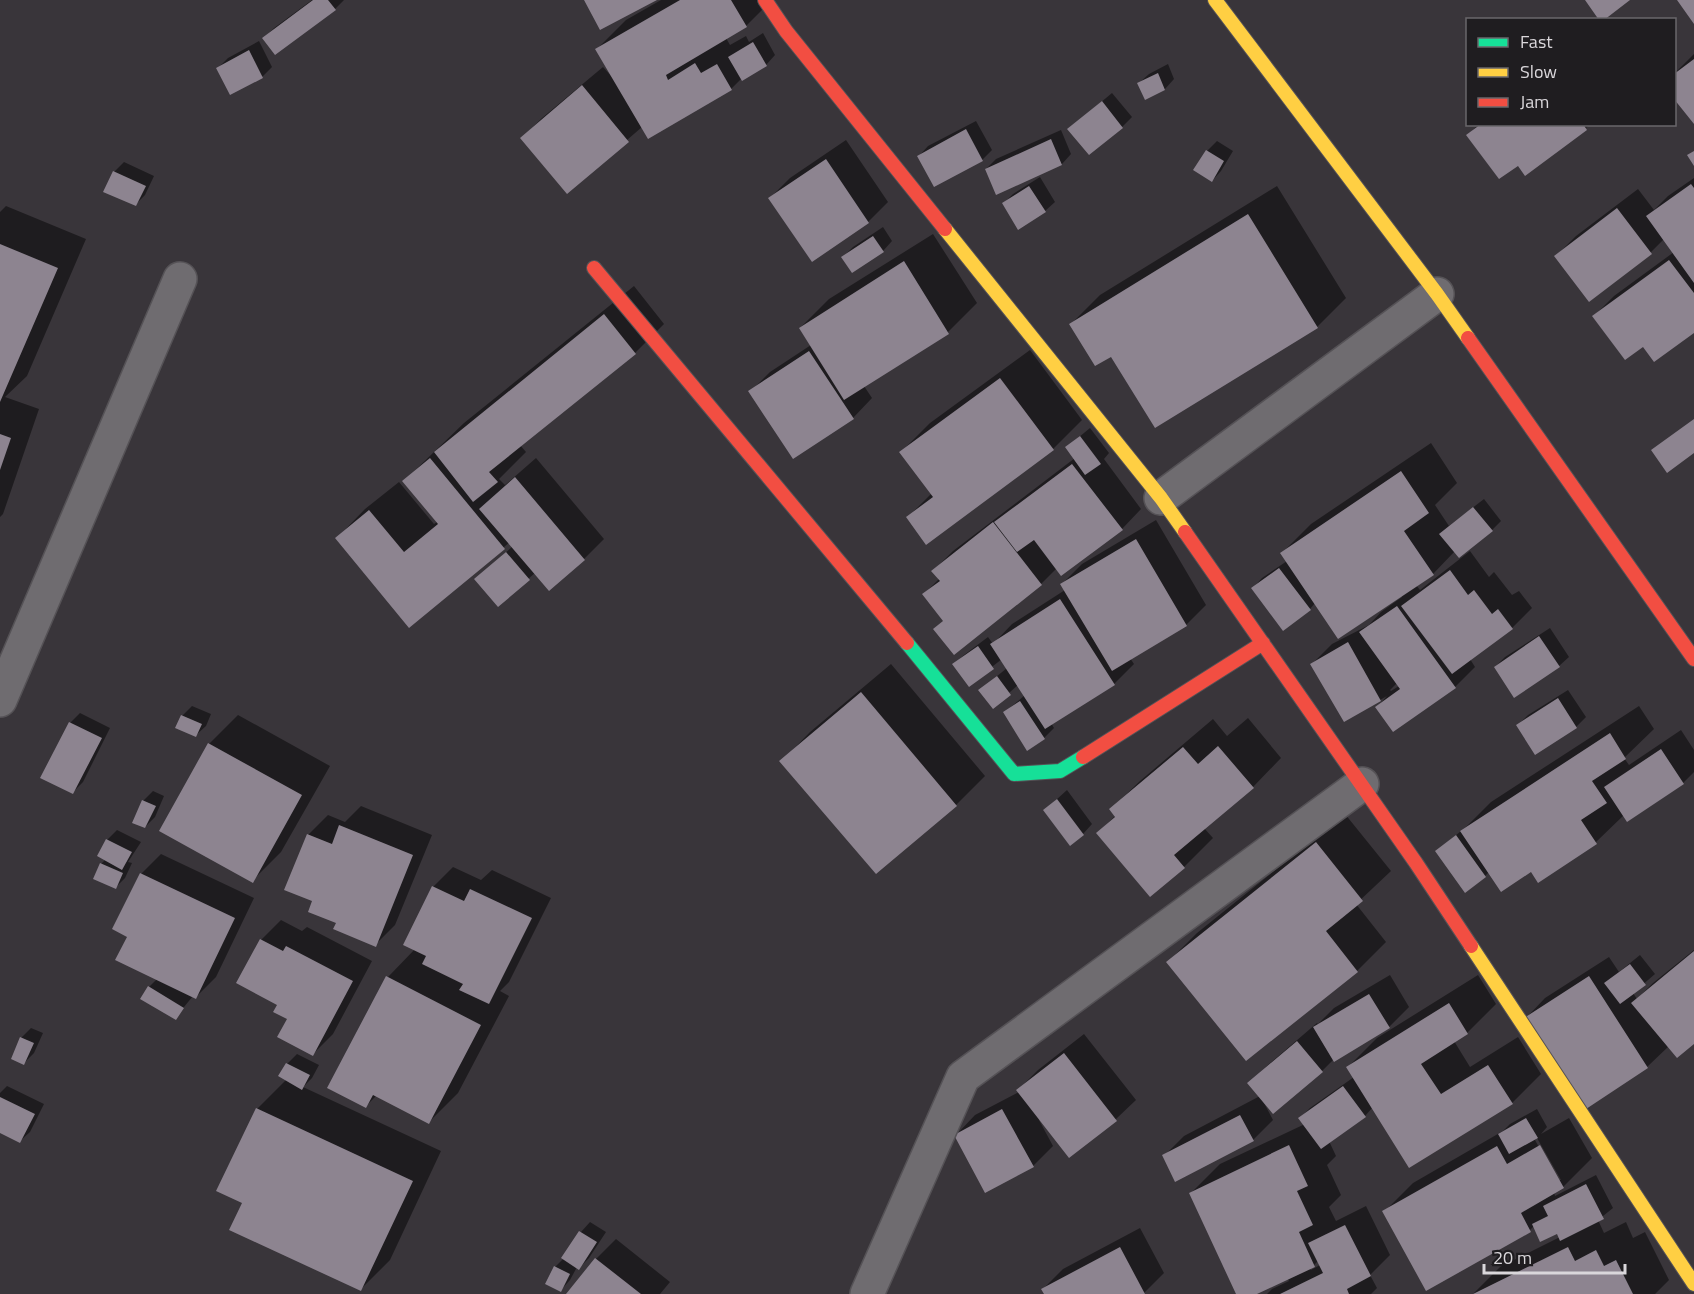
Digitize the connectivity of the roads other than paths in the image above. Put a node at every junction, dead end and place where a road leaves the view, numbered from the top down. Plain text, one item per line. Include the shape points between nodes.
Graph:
1 (765, 0) edge
2 (1215, 0) edge
3 (594, 268) dead end
4 (180, 279) dead end
5 (1437, 294) junction
6 (1161, 498) junction
7 (1263, 643) junction
8 (1694, 659) edge
9 (0, 699) edge
10 (1362, 784) junction
11 (1694, 1284) edge
12 (867, 1294) edge

1 - 6 street via 786,32
2 - 5 street
3 - 7 street via 1014,774 1060,771
4 - 9 street
5 - 6 street
5 - 8 street
6 - 7 street
7 - 10 street
10 - 11 street
10 - 12 street via 963,1077

